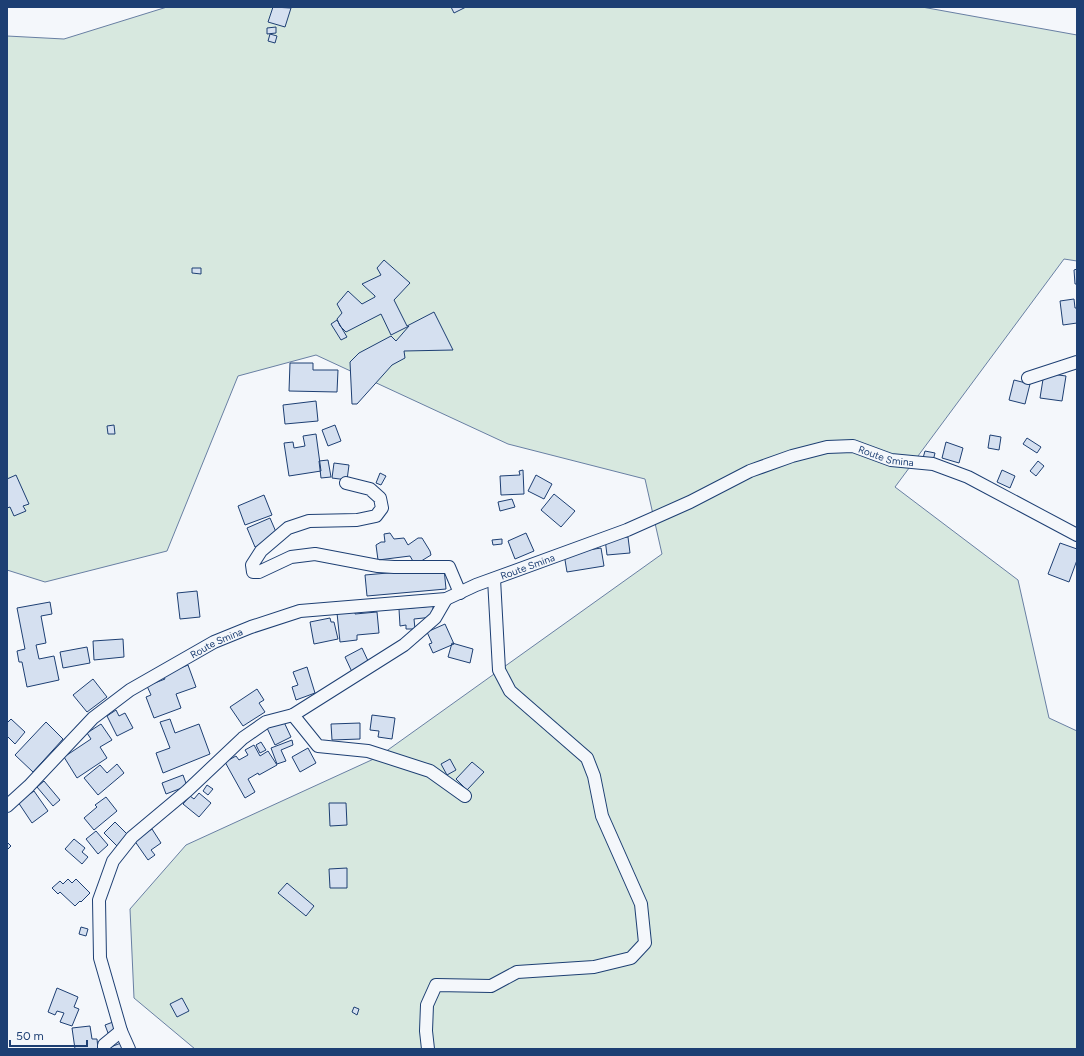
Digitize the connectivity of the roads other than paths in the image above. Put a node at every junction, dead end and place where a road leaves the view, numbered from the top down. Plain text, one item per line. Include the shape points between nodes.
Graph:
1 (1077, 362) edge
2 (1028, 378) dead end
3 (346, 483) dead end
4 (1076, 533) edge
5 (494, 579) junction
6 (460, 593) junction
7 (446, 599) junction
8 (293, 715) junction
9 (465, 796) dead end
10 (7, 806) edge
11 (121, 1031) junction
12 (104, 1049) edge
13 (129, 1049) edge
14 (428, 1049) edge

1 - 2 street
3 - 6 street via 370,489 380,498 382,508 376,516 357,520 309,521 288,528 261,551 252,566 252,572 259,572 291,558 316,554 394,568 449,566
4 - 5 street, Route Smina via 968,477 933,464 891,460 853,446 827,446 750,471 690,502 627,530
5 - 6 street, Route Smina
5 - 14 street via 499,670 510,691 587,758 594,776 602,816 641,904 645,942 631,958 594,967 517,972 490,986 436,985 427,1004
6 - 7 street, Route Smina
7 - 8 street via 435,618 404,645
7 - 10 street, Route Smina via 300,612 214,642 130,690 93,718
8 - 9 street via 318,746 368,751 430,771
8 - 11 street via 266,722 243,738 132,838 113,861 99,900 100,958
11 - 12 street via 104,1045
11 - 13 street

